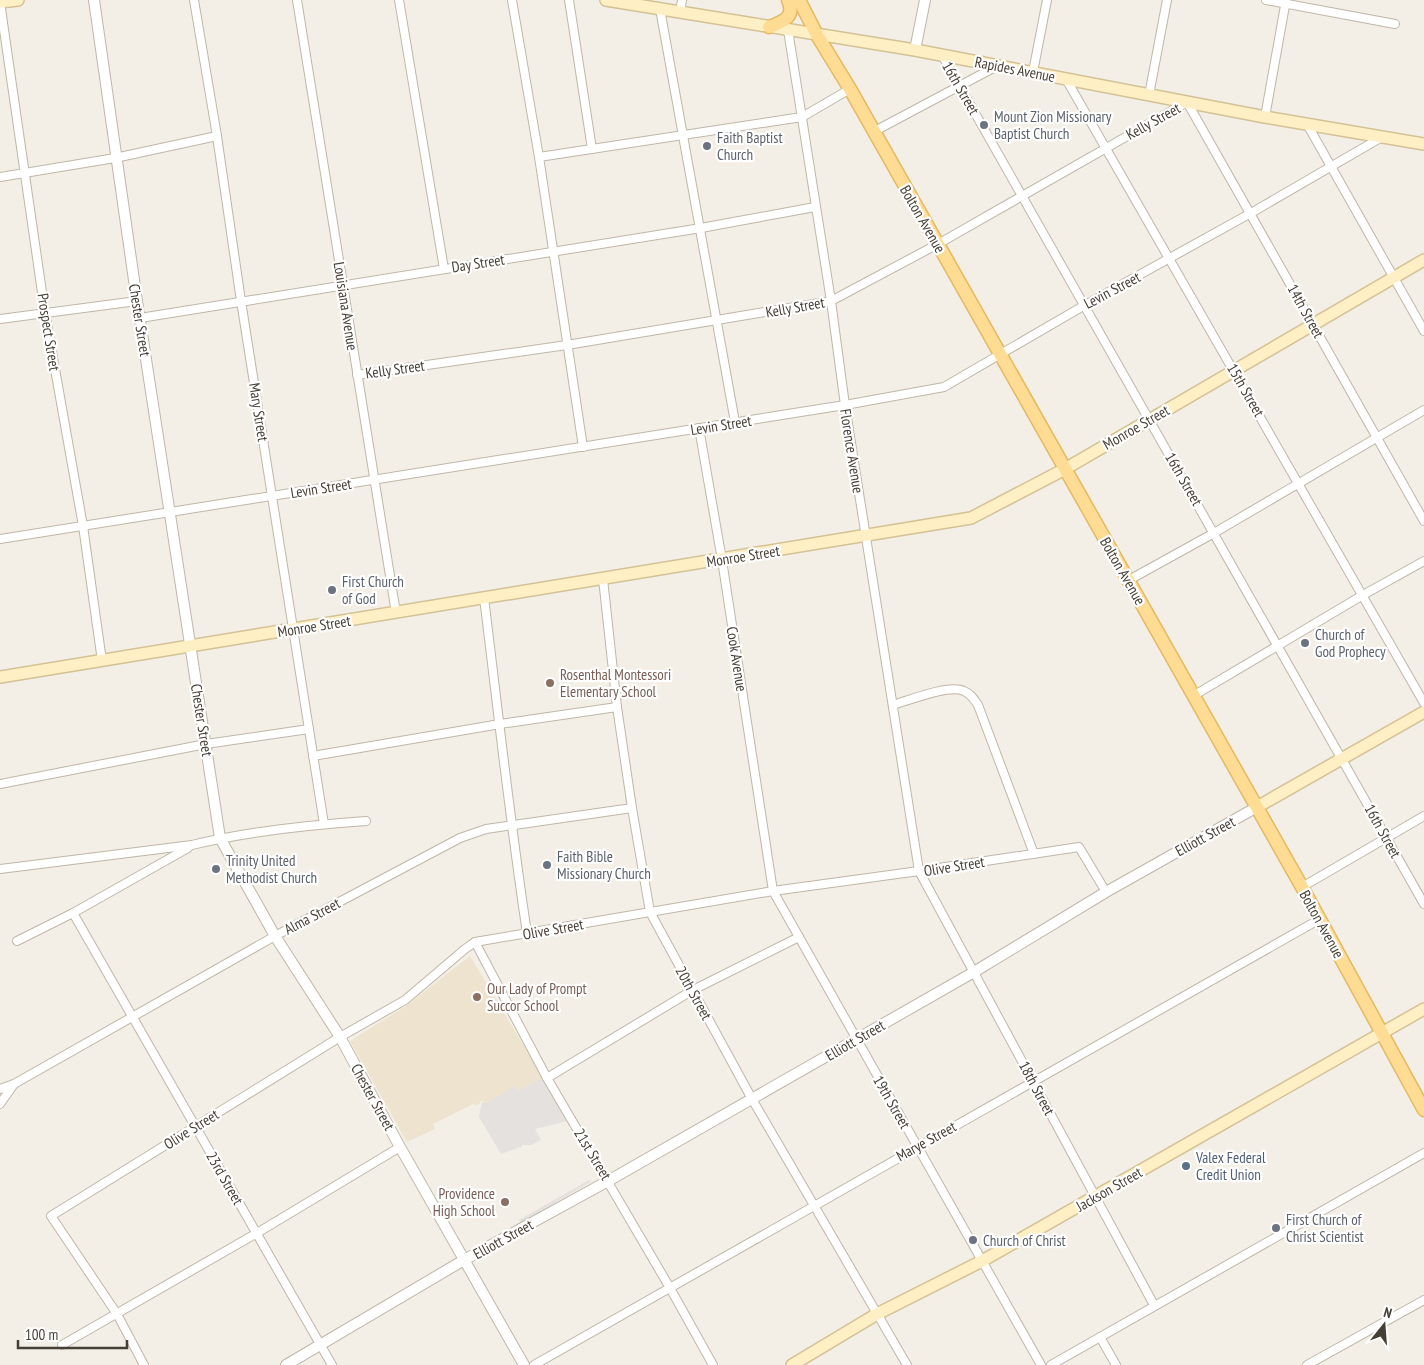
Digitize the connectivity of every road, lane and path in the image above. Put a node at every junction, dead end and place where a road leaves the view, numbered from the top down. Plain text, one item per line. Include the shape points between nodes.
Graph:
1 (18, 0) edge
2 (94, 0) edge
3 (194, 0) edge
4 (297, 0) edge
5 (399, 0) edge
6 (512, 0) edge
7 (569, 0) edge
8 (606, 0) edge
9 (682, 0) edge
10 (788, 0) edge
11 (799, 0) edge
12 (925, 0) edge
13 (1047, 0) edge
14 (1167, 0) edge
15 (1266, 0) edge
16 (0, 2) edge
17 (1286, 2) edge
18 (660, 9) junction
19 (680, 12) junction
20 (1395, 24) dead end
21 (769, 27) junction
22 (788, 30) junction
23 (817, 35) junction
24 (915, 50) junction
25 (942, 55) junction
26 (997, 66) junction
27 (1033, 72) junction
28 (1066, 79) junction
29 (960, 85) junction
30 (850, 89) junction
31 (1149, 95) junction
32 (1187, 102) junction
33 (802, 117) junction
34 (1265, 117) junction
35 (1307, 124) junction
36 (873, 132) junction
37 (684, 135) junction
38 (217, 136) junction
39 (1382, 137) junction
40 (1424, 144) edge
41 (1106, 147) junction
42 (592, 149) junction
43 (539, 157) junction
44 (115, 158) junction
45 (1331, 166) junction
46 (26, 172) junction
47 (0, 177) edge
48 (1023, 195) junction
49 (816, 207) junction
50 (1251, 213) junction
51 (701, 228) junction
52 (938, 244) junction
53 (552, 252) junction
54 (1170, 259) junction
55 (1424, 260) edge
56 (444, 269) junction
57 (1393, 277) junction
58 (343, 285) junction
59 (136, 301) junction
60 (241, 301) junction
61 (830, 301) junction
62 (1085, 304) junction
63 (46, 313) junction
64 (0, 318) edge
65 (140, 318) junction
66 (716, 320) junction
67 (1313, 324) junction
68 (1424, 331) edge
69 (567, 345) junction
70 (1001, 353) junction
71 (1234, 370) junction
72 (357, 375) junction
73 (845, 405) junction
74 (1424, 410) edge
75 (1149, 419) junction
76 (735, 422) junction
77 (698, 428) junction
78 (1376, 437) junction
79 (583, 447) junction
80 (1065, 469) junction
81 (374, 480) junction
82 (1298, 482) junction
83 (272, 496) junction
84 (170, 512) junction
85 (1424, 521) edge
86 (83, 526) junction
87 (1214, 532) junction
88 (866, 536) junction
89 (0, 539) edge
90 (722, 560) junction
91 (1424, 561) edge
92 (603, 579) junction
93 (1129, 580) junction
94 (1363, 595) junction
95 (484, 598) junction
96 (396, 613) junction
97 (293, 629) junction
98 (191, 646) junction
99 (1278, 646) junction
100 (102, 661) junction
101 (0, 677) edge
102 (1194, 696) junction
103 (1424, 703) edge
104 (893, 705) junction
105 (617, 707) junction
106 (1424, 712) edge
107 (500, 724) junction
108 (309, 729) junction
109 (206, 744) junction
110 (313, 756) junction
111 (1342, 759) junction
112 (0, 784) edge
113 (1257, 807) junction
114 (632, 808) junction
115 (1424, 816) edge
116 (366, 821) dead end
117 (324, 824) junction
118 (511, 826) junction
119 (220, 838) junction
120 (1387, 838) junction
121 (192, 846) junction
122 (1034, 854) junction
123 (0, 869) edge
124 (919, 871) junction
125 (1302, 887) junction
126 (772, 891) junction
127 (1106, 892) junction
128 (1424, 904) edge
129 (650, 912) junction
130 (73, 913) junction
131 (1320, 919) junction
132 (527, 933) junction
133 (275, 936) junction
134 (799, 938) junction
135 (17, 941) dead end
136 (475, 942) junction
137 (974, 972) junction
138 (692, 990) junction
139 (1424, 1009) edge
140 (133, 1016) junction
141 (1382, 1033) junction
142 (340, 1037) junction
143 (856, 1039) junction
144 (547, 1078) junction
145 (1033, 1082) junction
146 (14, 1084) junction
147 (0, 1089) edge
148 (752, 1099) junction
149 (0, 1104) edge
150 (1424, 1110) edge
151 (196, 1126) junction
152 (917, 1146) junction
153 (400, 1147) junction
154 (1424, 1153) edge
155 (608, 1181) junction
156 (1095, 1196) junction
157 (814, 1205) junction
158 (257, 1233) junction
159 (464, 1260) junction
160 (982, 1261) junction
161 (670, 1288) junction
162 (1424, 1300) edge
163 (1154, 1305) junction
164 (117, 1314) junction
165 (877, 1314) junction
166 (1100, 1337) junction
167 (62, 1345) dead end
168 (320, 1346) junction
169 (144, 1365) edge
170 (286, 1365) edge
171 (332, 1365) edge
172 (524, 1365) edge
173 (534, 1365) edge
174 (713, 1365) edge
175 (792, 1365) edge
176 (907, 1365) edge
177 (1041, 1365) edge
178 (1051, 1365) edge
179 (1116, 1365) edge
180 (1307, 1365) edge

1 - 16 main road
2 - 44 street, Chester Street
3 - 38 street, Mary Street
4 - 58 street, Louisiana Avenue
5 - 56 street
6 - 43 street
7 - 42 street
8 - 18 main road, Rapides Avenue
9 - 19 street
10 - 21 main road via 791,10 788,17
11 - 23 main road, Bolton Avenue
12 - 24 street
13 - 27 street
14 - 31 street
15 - 17 street
16 - 46 street, Prospect Street
17 - 20 street
17 - 34 street
18 - 19 main road, Rapides Avenue
18 - 37 street
19 - 21 main road, Rapides Avenue
21 - 22 main road, Rapides Avenue
22 - 23 main road, Rapides Avenue
22 - 33 street, Florence Avenue
23 - 24 main road, Rapides Avenue
23 - 30 main road, Bolton Avenue
24 - 25 main road, Rapides Avenue
25 - 26 main road, Rapides Avenue
25 - 29 street, 16th Street
26 - 27 main road, Rapides Avenue
26 - 29 street
27 - 28 main road, Rapides Avenue
28 - 31 main road, Rapides Avenue
28 - 41 street, 15th Street
29 - 36 street
29 - 48 street, 16th Street
30 - 33 street
30 - 36 main road, Bolton Avenue
31 - 32 main road, Rapides Avenue
32 - 34 main road, Rapides Avenue
32 - 41 street, Kelly Street
32 - 50 street, 14th Street
33 - 37 street
33 - 49 street, Florence Avenue
34 - 35 main road, Rapides Avenue
35 - 39 main road, Rapides Avenue
35 - 45 street
36 - 52 main road, Bolton Avenue
37 - 42 street
37 - 51 street
38 - 44 street
38 - 60 street, Mary Street
39 - 40 main road, Rapides Avenue
39 - 45 street, Levin Street
41 - 48 street, Kelly Street
41 - 54 street, 15th Street
42 - 43 street
43 - 53 street
44 - 46 street
44 - 59 street, Chester Street
45 - 50 street, Levin Street
45 - 57 street
46 - 47 street
46 - 63 street, Prospect Street
48 - 52 street, Kelly Street
48 - 62 street, 16th Street
49 - 51 street, Day Street
49 - 61 street, Florence Avenue
50 - 54 street, Levin Street
50 - 67 street, 14th Street
51 - 53 street, Day Street
51 - 66 street
52 - 61 street, Kelly Street
52 - 70 main road, Bolton Avenue
53 - 56 street, Day Street
53 - 69 street
54 - 62 street, Levin Street
54 - 71 street, 15th Street
55 - 57 main road, Monroe Street
56 - 58 street, Day Street
57 - 67 main road, Monroe Street
57 - 68 street
58 - 60 street, Day Street
58 - 72 street, Louisiana Avenue
59 - 63 street
59 - 65 street, Chester Street
60 - 65 street, Day Street
60 - 83 street, Mary Street
61 - 66 street, Kelly Street
61 - 73 street, Florence Avenue
62 - 70 street, Levin Street
62 - 75 street, 16th Street
63 - 64 street
63 - 86 street, Prospect Street
65 - 84 street, Chester Street
66 - 69 street, Kelly Street
66 - 76 street
67 - 71 main road, Monroe Street
67 - 78 street, 14th Street
69 - 72 street, Kelly Street
69 - 79 street
70 - 73 street, Levin Street via 944,387
70 - 80 main road, Bolton Avenue
71 - 75 main road, Monroe Street
71 - 82 street, 15th Street
72 - 81 street, Louisiana Avenue
73 - 76 street, Levin Street
73 - 88 street, Florence Avenue
74 - 78 street
75 - 80 main road, Monroe Street
75 - 87 street, 16th Street
76 - 77 street, Levin Street
77 - 79 street, Levin Street
77 - 90 street, Cook Avenue
78 - 82 street
78 - 85 street, 14th Street
79 - 81 street, Levin Street
80 - 88 main road, Monroe Street via 971,518
80 - 93 main road, Bolton Avenue
81 - 83 street, Levin Street
81 - 96 street, Louisiana Avenue
82 - 87 street
82 - 94 street, 15th Street
83 - 84 street, Levin Street
83 - 97 street, Mary Street
84 - 86 street, Levin Street
84 - 98 street, Chester Street
86 - 89 street, Levin Street
86 - 100 street, Prospect Street
87 - 93 street
87 - 99 street, 16th Street
88 - 90 main road, Monroe Street
88 - 104 street, Florence Avenue
90 - 92 main road, Monroe Street
90 - 126 street, Cook Avenue
91 - 94 street
92 - 95 main road, Monroe Street
92 - 105 street, 20th Street
93 - 102 main road, Bolton Avenue
94 - 99 street
94 - 103 street, 15th Street
95 - 96 main road, Monroe Street
95 - 107 street
96 - 97 main road, Monroe Street
97 - 98 main road, Monroe Street
97 - 108 street, Mary Street
98 - 100 main road, Monroe Street
98 - 109 street, Chester Street
99 - 102 street
99 - 111 street, 16th Street
100 - 101 main road, Monroe Street
102 - 113 main road, Bolton Avenue
104 - 122 street via 949,689 963,690 971,695 978,705
104 - 124 street, Florence Avenue
105 - 107 street
105 - 114 street, 20th Street
106 - 111 main road, Elliott Street
107 - 110 street
107 - 118 street
108 - 109 street
108 - 110 street, Mary Street
109 - 112 street
109 - 119 street, Chester Street
110 - 117 street, Mary Street
111 - 113 main road, Elliott Street
111 - 120 street, 16th Street
113 - 125 main road, Bolton Avenue
113 - 127 street, Elliott Street
114 - 118 street, Alma Street
114 - 129 street, 20th Street
115 - 120 street
116 - 117 street
117 - 119 street
118 - 132 street
118 - 133 street, Alma Street via 486,829 460,838
119 - 121 street
119 - 133 street, Chester Street
120 - 125 street
120 - 128 street, 16th Street
121 - 123 street
121 - 130 street
122 - 124 street, Olive Street
122 - 127 street, Olive Street via 1079,847
124 - 126 street, Olive Street
124 - 137 street, 18th Street
125 - 131 main road, Bolton Avenue
126 - 129 street, Olive Street
126 - 134 street, 19th Street
127 - 137 street, Elliott Street
129 - 132 street, Olive Street
129 - 138 street, 20th Street
130 - 135 street
130 - 140 street, 23rd Street
131 - 141 main road, Bolton Avenue
131 - 145 street, Marye Street
132 - 136 street, Olive Street
133 - 140 street, Alma Street
133 - 142 street, Chester Street
134 - 138 street
134 - 143 street, 19th Street
136 - 142 street, Olive Street via 405,1000
136 - 144 street, 21st Street
137 - 143 street, Elliott Street
137 - 145 street, 18th Street
138 - 144 street
138 - 148 street, 20th Street
139 - 141 main road, Jackson Street
140 - 146 street, Alma Street
140 - 151 street, 23rd Street
141 - 150 main road, Bolton Avenue
141 - 156 main road, Jackson Street
142 - 151 street, Olive Street
142 - 153 street, Chester Street
143 - 148 street, Elliott Street
143 - 152 street, 19th Street
144 - 155 street, 21st Street
145 - 152 street, Marye Street
145 - 156 street, 18th Street
146 - 147 street, Alma Street
146 - 149 street, Alma Street
148 - 155 street, Elliott Street
148 - 157 street, 20th Street
151 - 158 street, 23rd Street
151 - 164 street, Olive Street via 52,1216
152 - 157 street, Marye Street
152 - 160 street, 19th Street
153 - 158 street
153 - 159 street, Chester Street
154 - 163 street
155 - 159 street, Elliott Street
155 - 161 street, 21st Street
156 - 160 main road, Jackson Street
156 - 163 street, 18th Street
157 - 161 street, Marye Street
157 - 165 street, 20th Street
158 - 164 street
158 - 168 street, 23rd Street
159 - 168 street, Elliott Street
159 - 172 street, Chester Street
160 - 165 main road, Jackson Street
160 - 177 street, 19th Street
161 - 173 street, Marye Street
161 - 174 street, 21st Street
162 - 180 street
163 - 166 street
164 - 167 street
164 - 169 street
165 - 175 main road, Jackson Street
165 - 176 street, 20th Street
166 - 178 street
166 - 179 street
168 - 170 street, Elliott Street
168 - 171 street, 23rd Street

